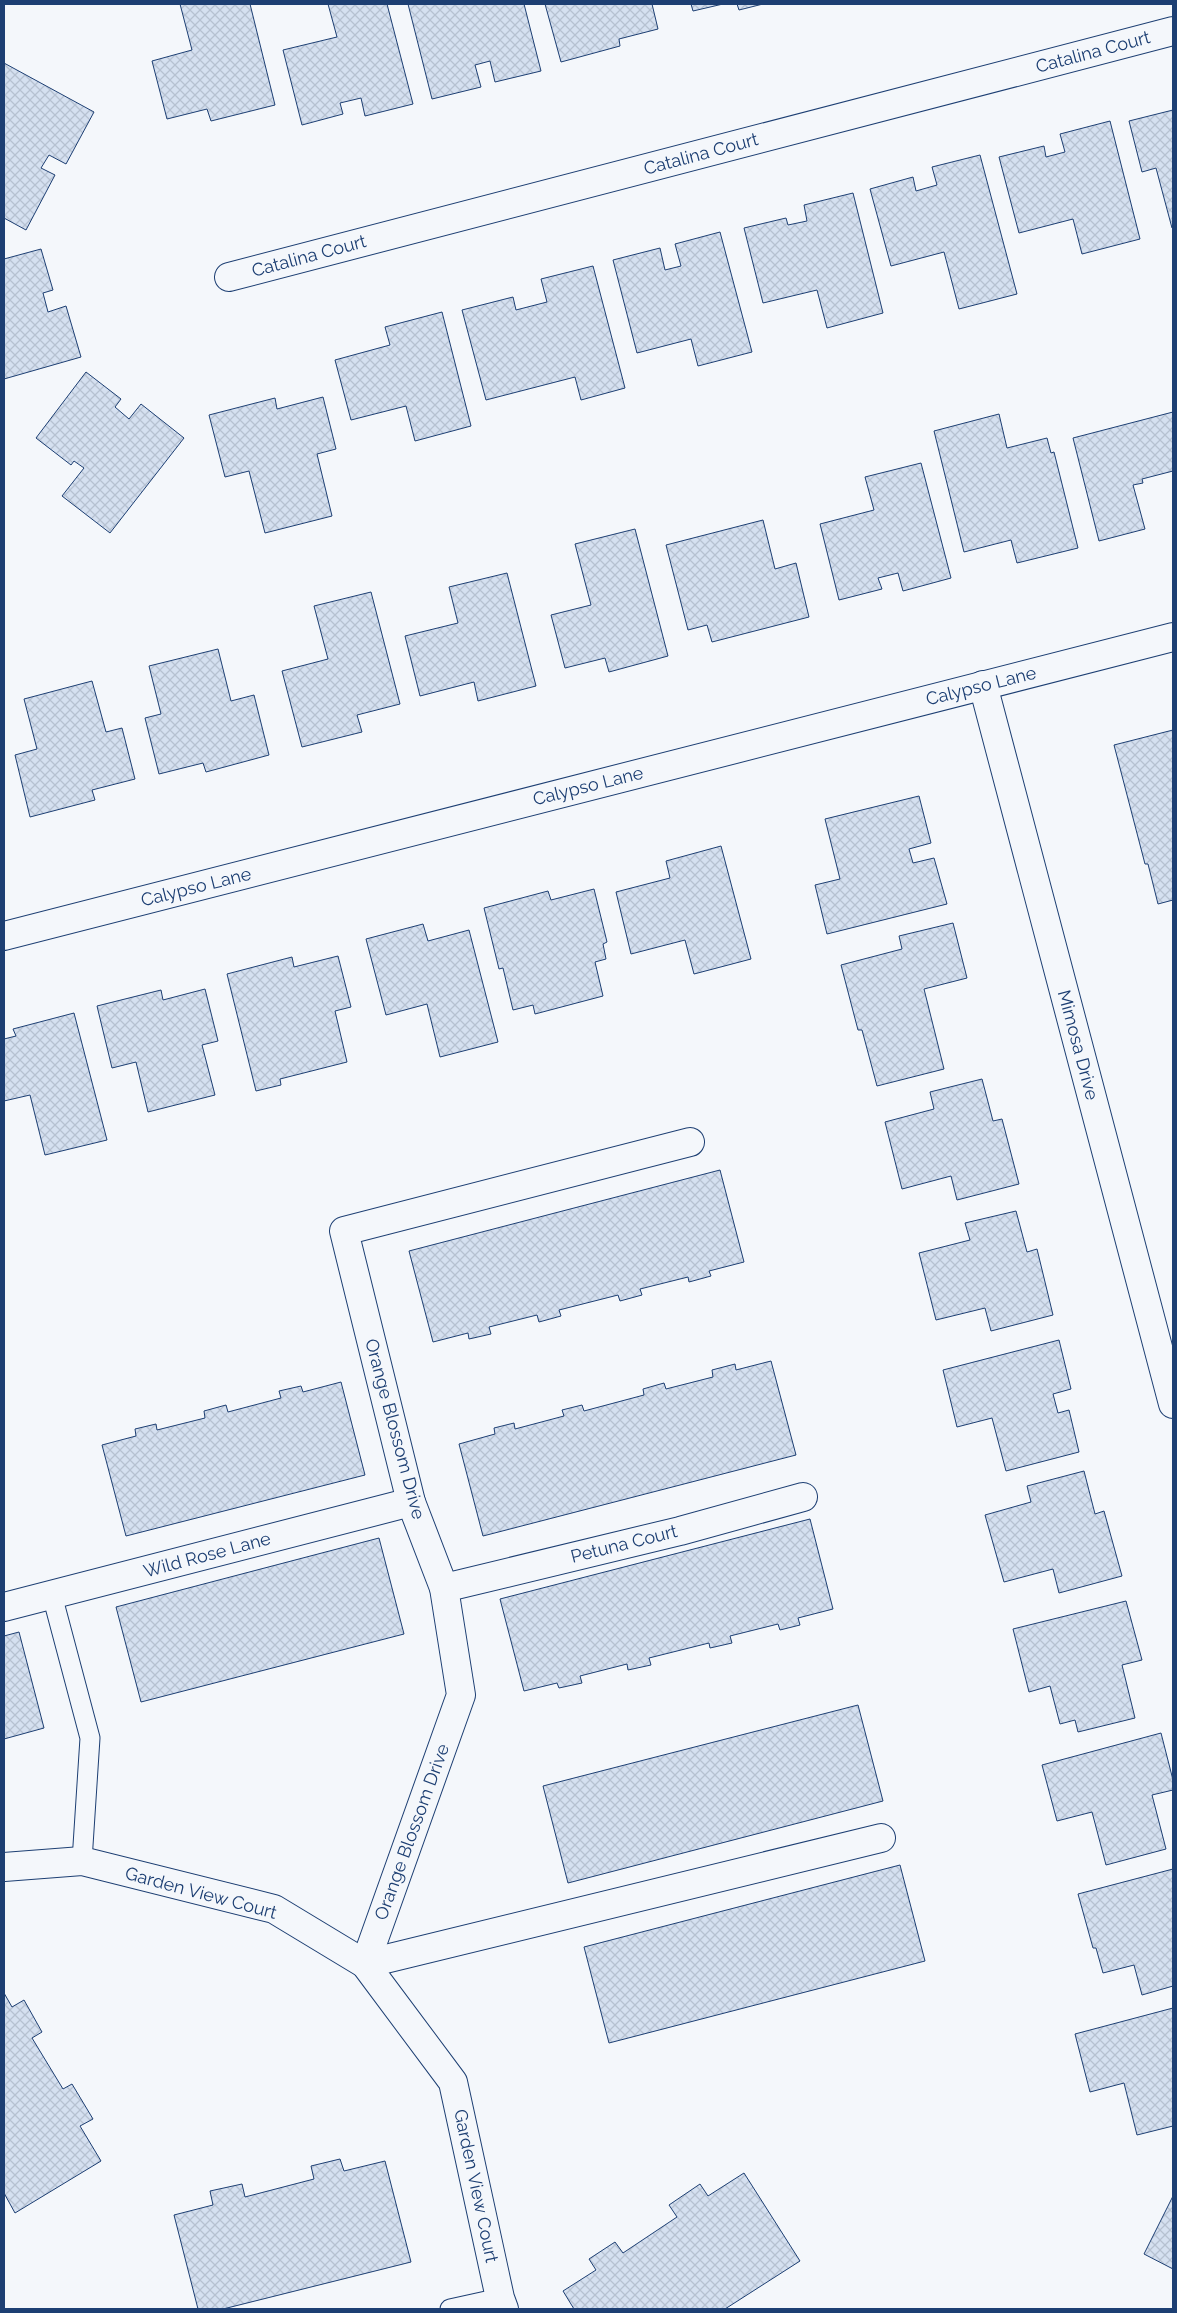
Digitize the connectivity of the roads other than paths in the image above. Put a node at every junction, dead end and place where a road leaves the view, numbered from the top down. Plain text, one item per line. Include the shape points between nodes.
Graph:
1 (1173, 31) edge
2 (229, 277) dead end
3 (1173, 637) edge
4 (983, 685) junction
5 (4, 936) edge
6 (690, 1142) dead end
7 (1173, 1404) edge
8 (802, 1497) dead end
9 (411, 1502) junction
10 (444, 1588) junction
11 (52, 1595) junction
12 (4, 1607) edge
13 (881, 1838) dead end
14 (82, 1861) junction
15 (4, 1867) edge
16 (365, 1964) junction
17 (502, 2304) edge
18 (450, 2309) edge

1 - 2 street, Catalina Court
3 - 4 street, Calypso Lane
4 - 5 street, Calypso Lane
4 - 7 street, Mimosa Drive
6 - 9 street, Orange Blossom Drive via 344,1231
8 - 10 street, Petuna Court via 680,1531
9 - 10 street, Orange Blossom Drive
9 - 11 street, Wild Rose Lane
10 - 16 street, Orange Blossom Drive via 460,1695
11 - 12 street, Wild Rose Lane
11 - 14 lane via 90,1738
13 - 16 street
14 - 15 street, Garden View Court
14 - 16 street, Garden View Court via 274,1909
16 - 17 street, Garden View Court via 453,2082
17 - 18 lane

